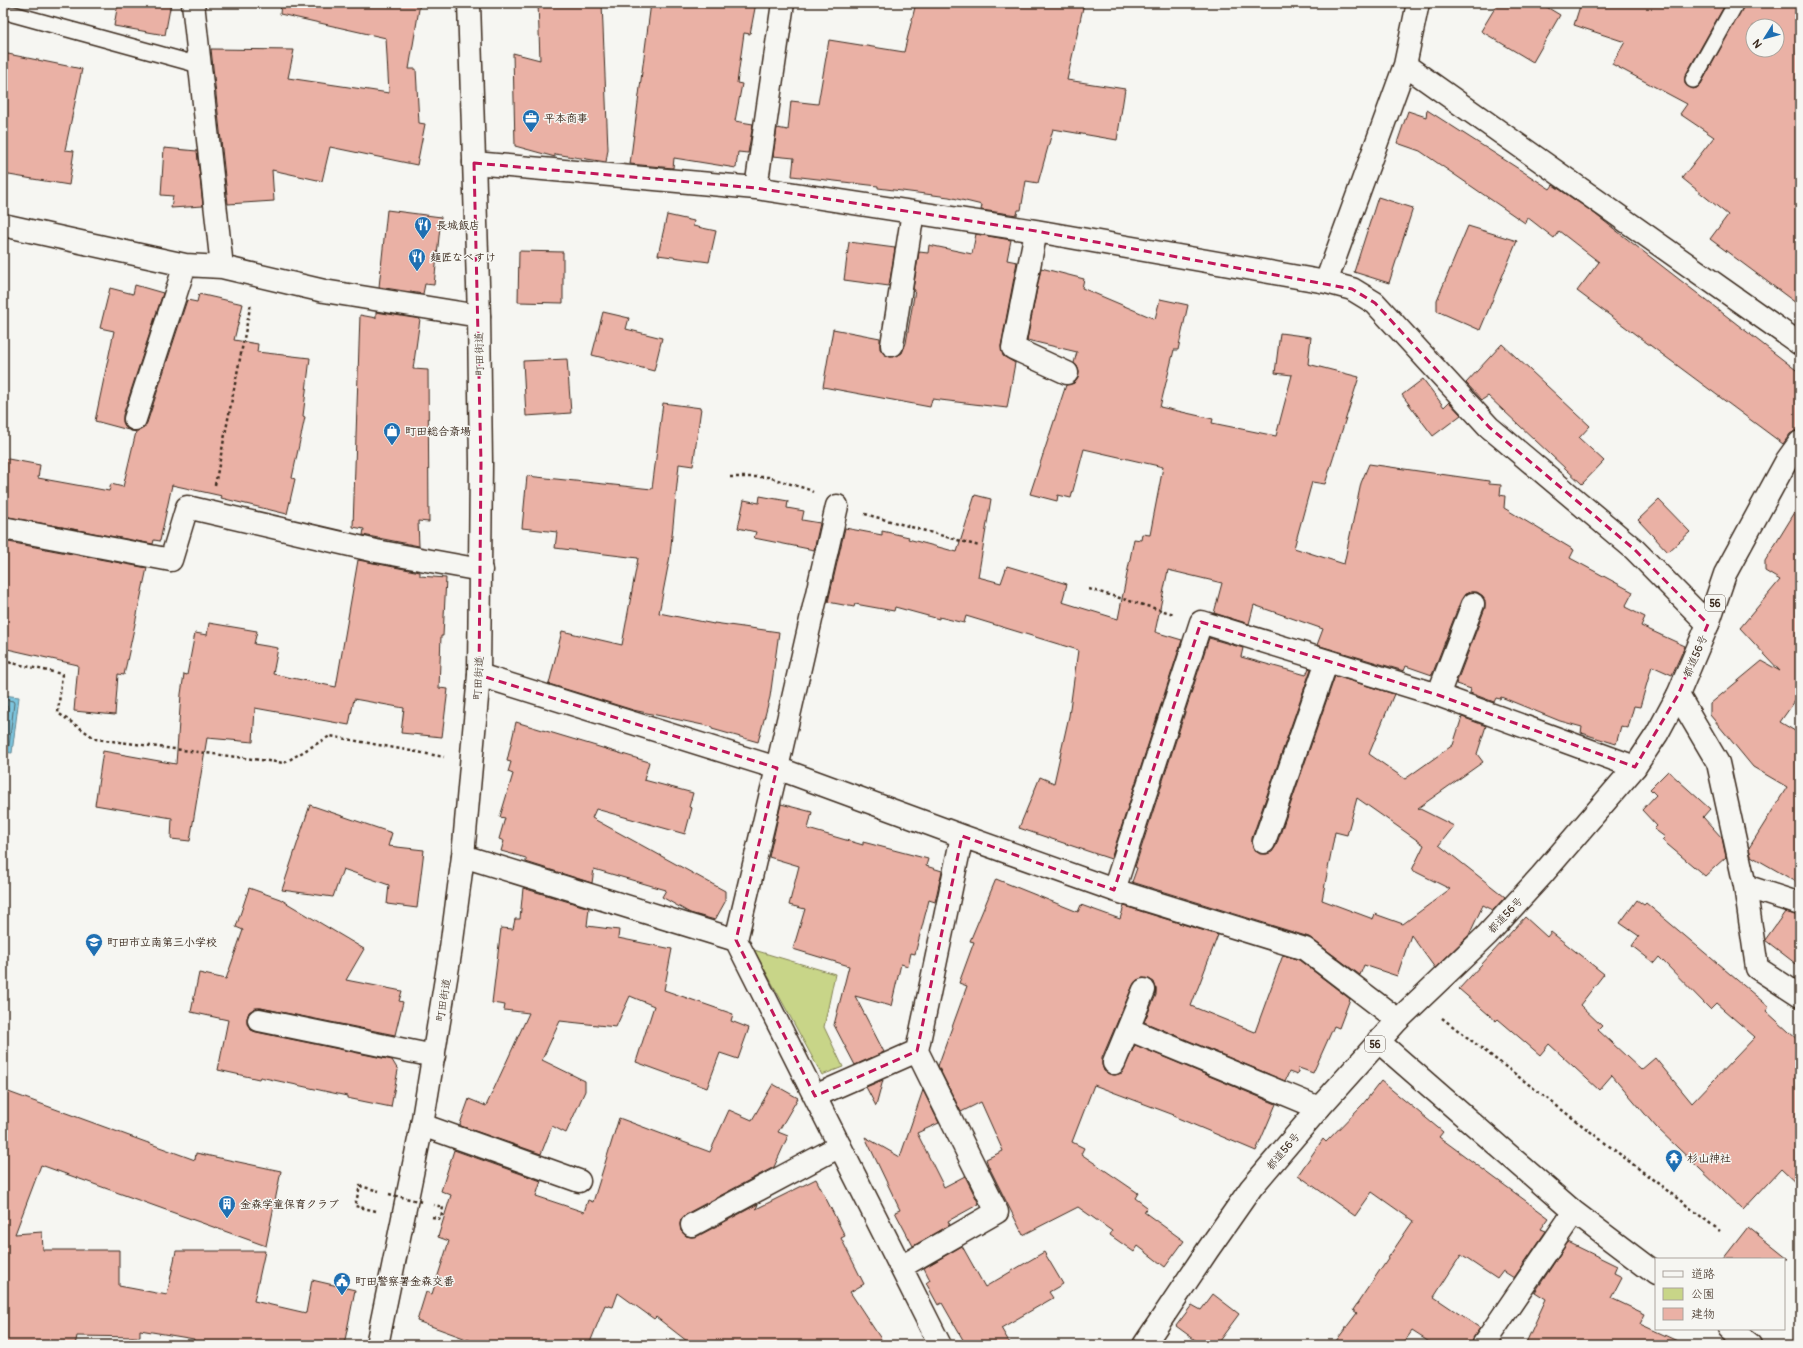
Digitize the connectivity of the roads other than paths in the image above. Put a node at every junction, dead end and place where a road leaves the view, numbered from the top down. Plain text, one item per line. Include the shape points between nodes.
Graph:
1 (193, 3) edge
2 (469, 3) edge
3 (783, 3) edge
4 (1418, 3) edge
5 (1736, 3) edge
6 (13, 14) dead end
7 (199, 65) junction
8 (1405, 65) junction
9 (1693, 80) dead end
10 (474, 163) junction
11 (756, 188) junction
12 (913, 212) junction
13 (3, 225) edge
14 (1036, 231) junction
15 (186, 265) junction
16 (222, 267) junction
17 (1326, 282) junction
18 (479, 316) junction
19 (1800, 344) edge
20 (892, 345) dead end
21 (1067, 373) dead end
22 (135, 419) dead end
23 (1800, 442) edge
24 (837, 506) dead end
25 (3, 528) edge
26 (481, 570) junction
27 (1473, 604) dead end
28 (1708, 624) junction
29 (1327, 661) junction
30 (479, 675) junction
31 (1678, 695) junction
32 (1438, 696) junction
33 (1635, 767) junction
34 (777, 768) junction
35 (962, 836) junction
36 (1264, 842) dead end
37 (463, 856) junction
38 (1746, 886) junction
39 (1114, 890) junction
40 (1800, 904) edge
41 (736, 940) junction
42 (1144, 990) dead end
43 (1800, 996) edge
44 (259, 1020) dead end
45 (1398, 1020) junction
46 (1128, 1029) junction
47 (1378, 1041) junction
48 (917, 1051) junction
49 (434, 1056) junction
50 (1114, 1063) dead end
51 (815, 1096) junction
52 (1319, 1108) junction
53 (422, 1125) junction
54 (840, 1146) junction
55 (579, 1182) dead end
56 (1574, 1212) junction
57 (692, 1226) dead end
58 (901, 1267) junction
59 (1655, 1273) edge
60 (1731, 1330) edge
61 (378, 1345) edge
62 (940, 1345) edge
63 (1144, 1345) edge
64 (1483, 1345) edge
65 (1751, 1345) edge

1 - 7 street
2 - 10 street, 町田街道
3 - 11 street
4 - 8 street
5 - 9 lane
6 - 7 lane
7 - 16 street
8 - 17 street
8 - 19 street
10 - 11 street
10 - 18 street, 町田街道
11 - 12 street
12 - 14 street
12 - 20 street
13 - 15 street
14 - 17 street
14 - 21 street via 1013,348
15 - 16 street
15 - 22 street
16 - 18 street via 324,291
17 - 28 street via 1352,289 1375,303 1488,427 1634,549
18 - 26 street, 町田街道
23 - 28 street, 都道56号 / 56 via 1787,460 1725,574
24 - 34 street
25 - 26 street via 171,560 187,508 376,551
26 - 30 street, 町田街道
27 - 32 street
28 - 31 street, 都道56号 / 56
29 - 32 street
29 - 36 street
29 - 39 street via 1201,622
30 - 34 street
30 - 37 street, 町田街道
31 - 33 street, 都道56号 / 56
31 - 38 street via 1718,763
32 - 33 street
33 - 45 street, 都道56号 / 56 via 1486,935
34 - 35 street
34 - 41 street
35 - 39 street
35 - 48 street
37 - 41 street
37 - 49 street, 町田街道
38 - 40 street
38 - 43 street via 1757,968
39 - 45 street via 1305,950
41 - 51 street
42 - 46 street
44 - 49 street
45 - 47 street, 都道56号 / 56
46 - 50 street
46 - 52 street
47 - 52 street, 都道56号 / 56
47 - 56 street
48 - 51 street
48 - 58 street via 997,1212
49 - 53 street, 町田街道
51 - 54 street
52 - 63 street, 都道56号 / 56 via 1251,1188
53 - 55 street
53 - 61 street, 町田街道
54 - 57 street
54 - 58 street
56 - 59 street
56 - 64 street
58 - 62 street
60 - 65 street

